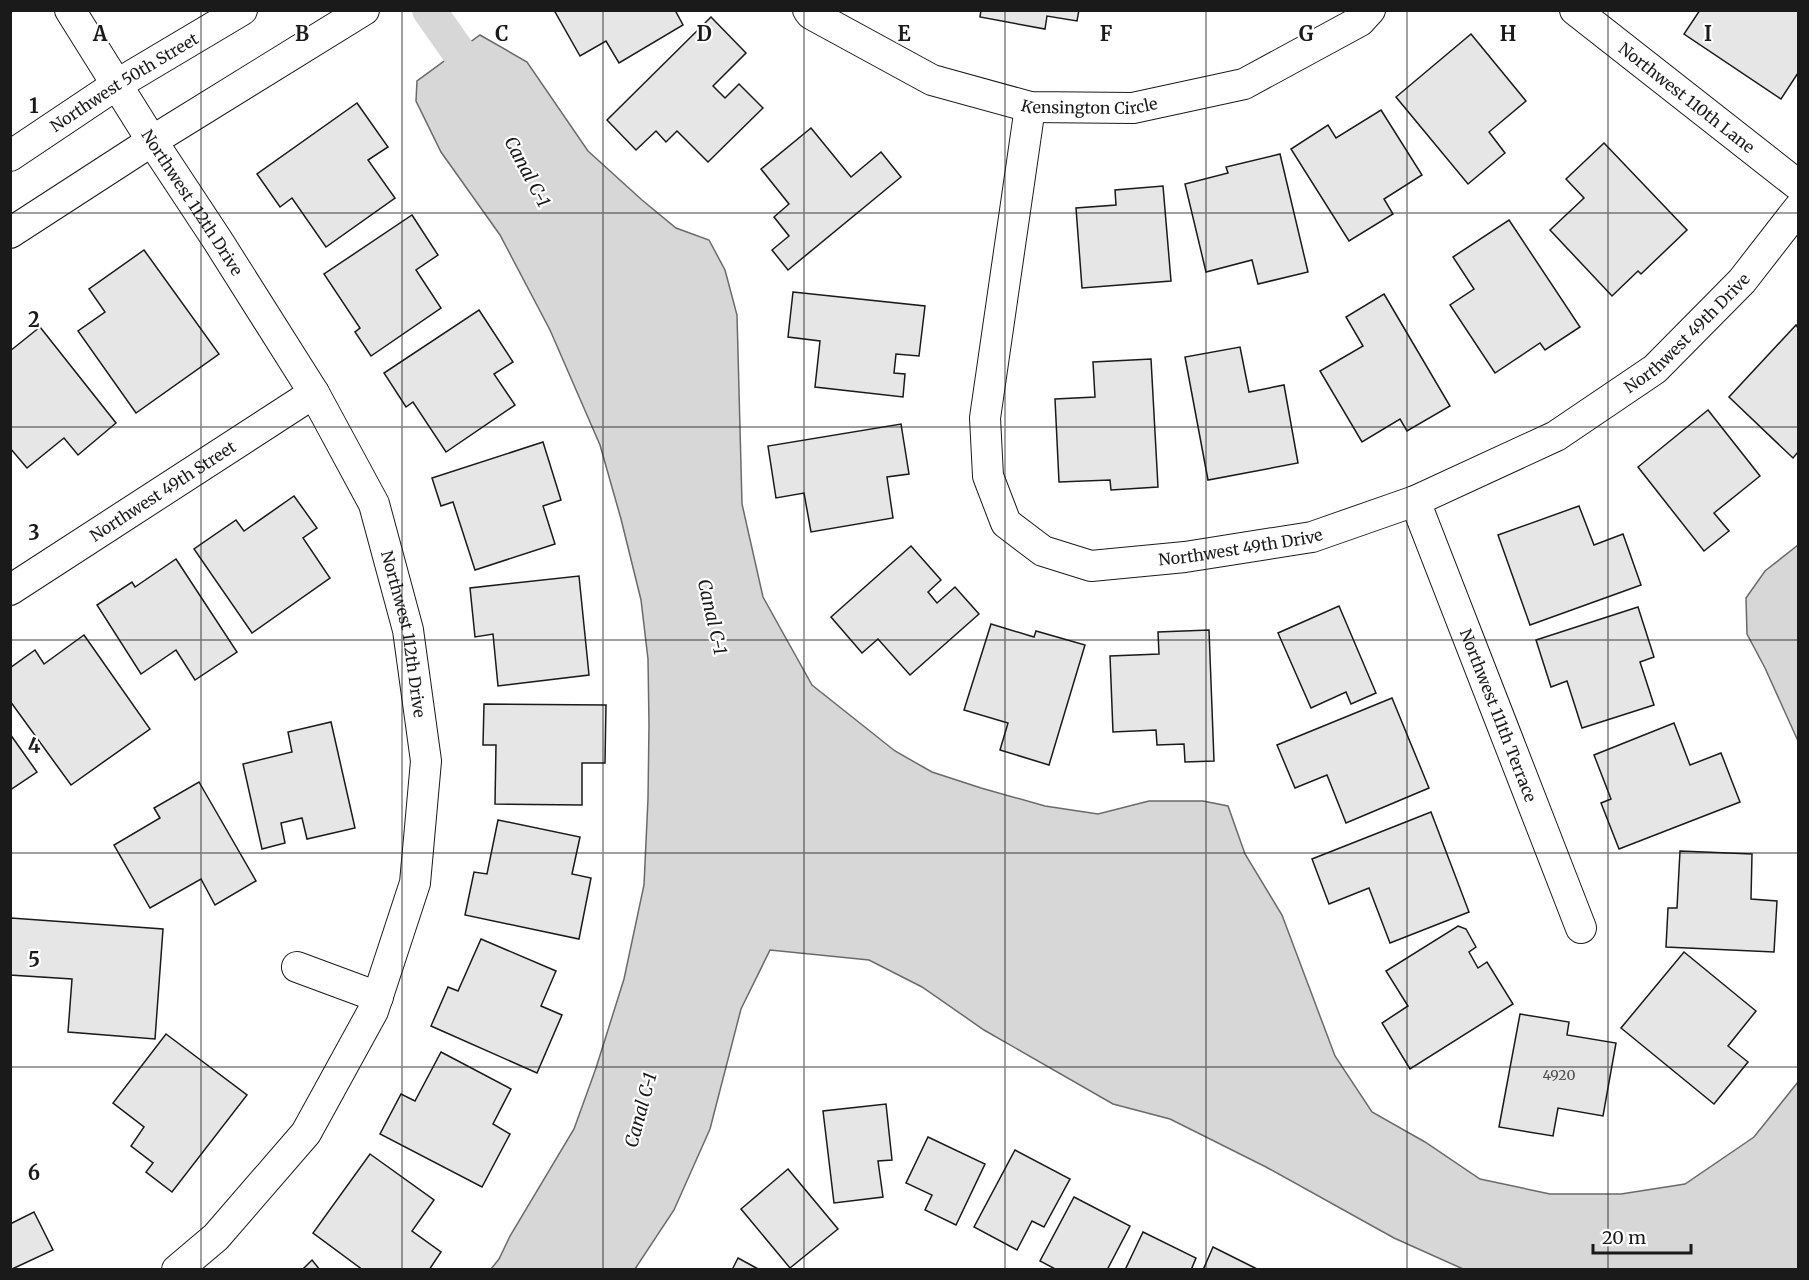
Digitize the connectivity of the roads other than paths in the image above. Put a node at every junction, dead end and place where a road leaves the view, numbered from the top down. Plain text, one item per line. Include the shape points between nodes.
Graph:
1 (70, 10) edge
2 (242, 10) edge
3 (364, 10) edge
4 (808, 10) edge
5 (1370, 10) edge
6 (1575, 10) edge
7 (116, 84) junction
8 (1030, 107) junction
9 (152, 141) junction
10 (10, 156) edge
11 (1798, 185) edge
12 (1798, 209) edge
13 (10, 233) edge
14 (314, 393) junction
15 (1415, 501) junction
16 (10, 590) edge
17 (1581, 928) dead end
18 (297, 967) dead end
19 (378, 997) junction
20 (177, 1269) edge

1 - 7 street, Northwest 112th Drive
2 - 7 street, Northwest 50th Street
3 - 9 street
4 - 8 street, Kensington Circle via 932,80
5 - 8 street, Kensington Circle via 1360,21 1244,84 1133,108
6 - 11 street, Northwest 110th Lane
7 - 9 street, Northwest 112th Drive
7 - 10 street, Northwest 50th Street
8 - 15 street, Northwest 49th Drive via 984,418 988,476 1006,523 1043,551 1091,566 1185,557 1312,537
9 - 13 street
9 - 14 street, Northwest 112th Drive
12 - 15 street, Northwest 49th Drive via 1742,281 1655,369 1556,436
14 - 16 street, Northwest 49th Street
14 - 19 street, Northwest 112th Drive via 374,504 408,630 426,761 416,883
15 - 17 street, Northwest 111th Terrace
18 - 19 street
19 - 20 street, Northwest 112th Drive via 306,1133 216,1237

